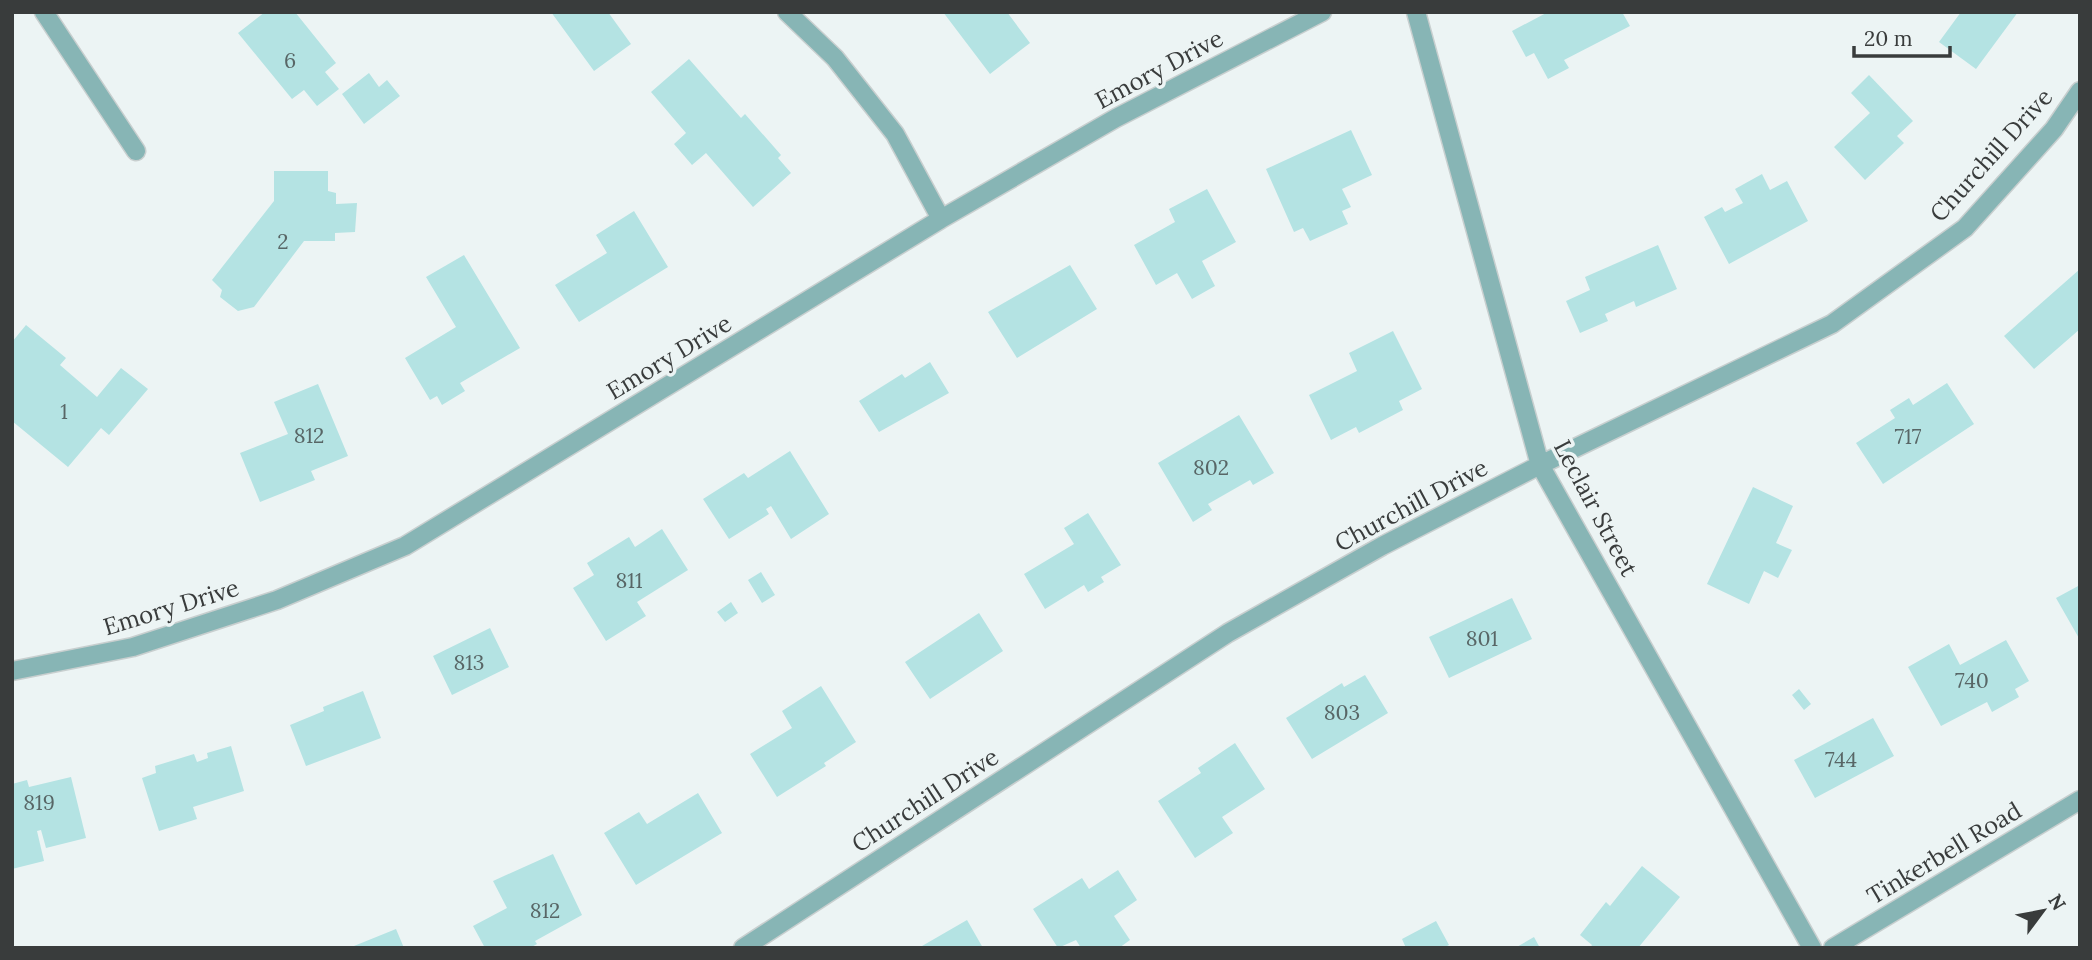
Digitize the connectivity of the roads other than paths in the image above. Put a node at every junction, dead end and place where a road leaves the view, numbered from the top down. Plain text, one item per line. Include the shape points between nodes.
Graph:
1 (44, 12) edge
2 (787, 12) edge
3 (1322, 12) edge
4 (1416, 12) edge
5 (2080, 91) edge
6 (136, 151) dead end
7 (941, 219) junction
8 (1540, 465) junction
9 (12, 671) edge
10 (2080, 800) edge
11 (743, 948) edge
12 (1812, 948) edge
13 (1833, 948) edge

1 - 6 street
2 - 7 street via 835,58 895,134
3 - 7 street, Emory Drive via 1116,118
4 - 8 street, Leclair Street
5 - 8 street, Churchill Drive via 2054,129 1965,228 1832,324
7 - 9 street, Emory Drive via 405,546 277,600 133,647
8 - 11 street, Churchill Drive via 1382,546 1228,633
8 - 12 street, Leclair Street
10 - 13 street, Tinkerbell Road

